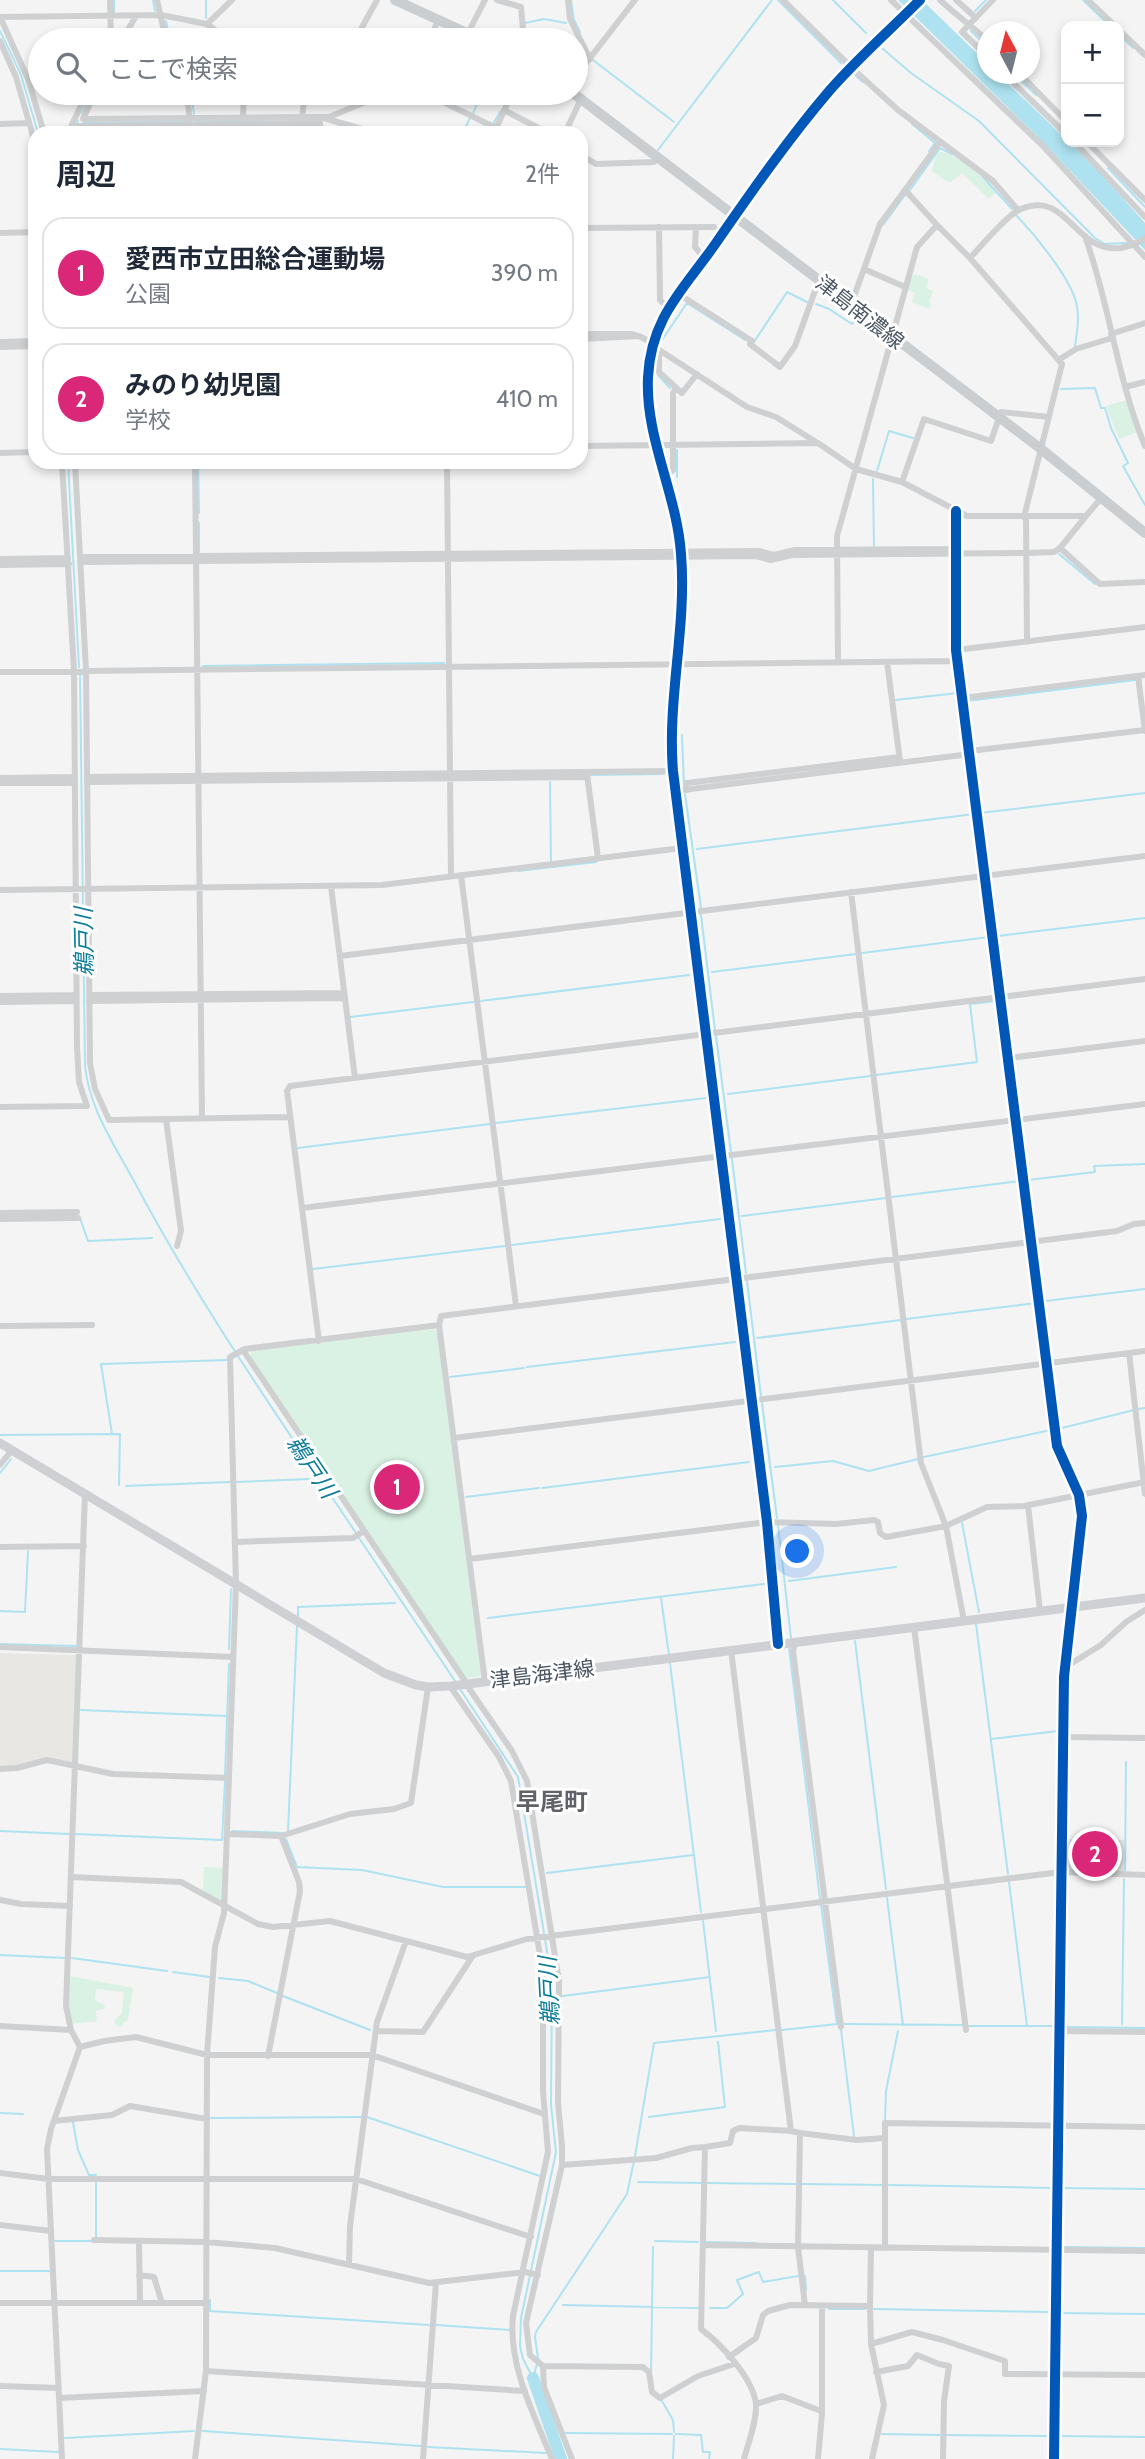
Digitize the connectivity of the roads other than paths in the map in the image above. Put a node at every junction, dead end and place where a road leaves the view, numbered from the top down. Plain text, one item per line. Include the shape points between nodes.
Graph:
1 (110, 0) edge
2 (157, 0) edge
3 (232, 0) edge
4 (377, 0) edge
5 (395, 0) edge
6 (485, 0) edge
7 (497, 0) edge
8 (568, 0) edge
9 (635, 0) edge
10 (783, 0) edge
11 (891, 0) edge
12 (920, 0) edge
13 (940, 0) edge
14 (956, 0) edge
15 (993, 0) edge
16 (1088, 0) edge
17 (522, 4) edge
18 (907, 13) junction
19 (160, 15) junction
20 (110, 16) junction
21 (136, 16) junction
22 (0, 17) edge
23 (976, 18) junction
24 (438, 20) junction
25 (1110, 21) edge
26 (207, 24) junction
27 (971, 24) junction
28 (110, 28) edge
29 (129, 28) edge
30 (163, 28) edge
31 (212, 28) edge
32 (362, 28) edge
33 (435, 28) edge
34 (456, 28) edge
35 (471, 28) edge
36 (523, 28) edge
37 (574, 28) edge
38 (977, 30) edge
39 (1124, 35) edge
40 (0, 41) edge
41 (977, 46) edge
42 (588, 55) edge
43 (1145, 55) edge
44 (590, 59) junction
45 (588, 61) edge
46 (852, 68) junction
47 (28, 79) edge
48 (1014, 84) edge
49 (1030, 84) edge
50 (588, 104) edge
51 (36, 105) edge
52 (82, 105) edge
53 (89, 105) edge
54 (189, 105) edge
55 (244, 105) edge
56 (304, 105) edge
57 (358, 105) edge
58 (450, 105) edge
59 (506, 105) edge
60 (574, 105) edge
61 (504, 110) junction
62 (1061, 116) edge
63 (243, 118) junction
64 (302, 118) junction
65 (320, 120) junction
66 (191, 121) junction
67 (81, 122) junction
68 (29, 123) junction
69 (0, 124) edge
70 (30, 126) edge
71 (42, 126) edge
72 (72, 126) edge
73 (79, 126) edge
74 (191, 126) edge
75 (320, 126) edge
76 (346, 126) edge
77 (488, 126) edge
78 (497, 126) edge
79 (535, 126) edge
80 (567, 126) edge
81 (1061, 129) edge
82 (940, 142) junction
83 (1079, 147) edge
84 (1092, 147) edge
85 (657, 157) junction
86 (588, 159) edge
87 (905, 190) junction
88 (1145, 200) edge
89 (1018, 210) junction
90 (735, 216) junction
91 (1145, 217) edge
92 (937, 225) junction
93 (659, 227) junction
94 (696, 227) junction
95 (714, 227) dead end
96 (588, 228) edge
97 (28, 232) edge
98 (0, 233) edge
99 (1145, 237) edge
100 (1086, 239) junction
101 (1137, 244) junction
102 (1145, 257) edge
103 (970, 258) junction
104 (705, 259) junction
105 (864, 269) junction
106 (819, 280) junction
107 (905, 288) junction
108 (677, 293) junction
109 (850, 305) junction
110 (667, 308) junction
111 (1145, 323) edge
112 (1111, 336) junction
113 (588, 337) edge
114 (892, 337) junction
115 (28, 343) edge
116 (0, 344) edge
117 (655, 347) junction
118 (1060, 359) junction
119 (697, 374) junction
120 (1145, 382) edge
121 (1125, 387) junction
122 (676, 388) junction
123 (1145, 414) edge
124 (1049, 416) junction
125 (999, 417) junction
126 (1135, 417) junction
127 (818, 443) junction
128 (588, 446) edge
129 (658, 446) junction
130 (673, 446) junction
131 (1145, 446) edge
132 (1041, 449) junction
133 (28, 452) edge
134 (0, 453) edge
135 (62, 469) edge
136 (75, 469) edge
137 (195, 469) edge
138 (447, 469) edge
139 (856, 469) junction
140 (666, 475) junction
141 (902, 482) junction
142 (1102, 497) junction
143 (956, 512) junction
144 (1086, 516) junction
145 (1025, 517) junction
146 (1145, 533) edge
147 (1060, 548) junction
148 (956, 551) junction
149 (837, 553) junction
150 (1027, 553) junction
151 (681, 555) junction
152 (448, 557) junction
153 (0, 559) edge
154 (196, 559) junction
155 (80, 560) junction
156 (69, 561) junction
157 (0, 565) edge
158 (1145, 582) edge
159 (1145, 628) edge
160 (1027, 642) junction
161 (956, 650) junction
162 (958, 662) junction
163 (838, 663) junction
164 (887, 663) junction
165 (676, 666) junction
166 (449, 667) junction
167 (197, 669) junction
168 (79, 670) junction
169 (0, 672) edge
170 (1141, 676) edge
171 (963, 698) junction
172 (1145, 731) edge
173 (970, 753) junction
174 (900, 760) junction
175 (673, 771) junction
176 (587, 774) junction
177 (450, 776) junction
178 (0, 778) edge
179 (198, 778) junction
180 (87, 779) junction
181 (75, 780) junction
182 (0, 783) edge
183 (675, 791) junction
184 (682, 848) junction
185 (1145, 856) edge
186 (598, 858) junction
187 (461, 875) junction
188 (452, 876) junction
189 (986, 876) junction
190 (331, 886) junction
191 (199, 887) junction
192 (82, 889) junction
193 (0, 890) edge
194 (851, 892) junction
195 (690, 912) junction
196 (470, 940) junction
197 (340, 956) junction
198 (1145, 979) edge
199 (344, 995) junction
200 (0, 996) edge
201 (201, 997) junction
202 (1001, 997) junction
203 (76, 998) junction
204 (89, 998) junction
205 (0, 1002) edge
206 (866, 1014) junction
207 (706, 1035) junction
208 (1145, 1041) edge
209 (1009, 1058) junction
210 (486, 1062) junction
211 (355, 1078) junction
212 (1145, 1104) edge
213 (0, 1107) edge
214 (290, 1117) junction
215 (202, 1118) junction
216 (166, 1119) junction
217 (1017, 1120) junction
218 (882, 1137) junction
219 (721, 1157) junction
220 (501, 1184) junction
221 (302, 1209) junction
222 (0, 1213) edge
223 (0, 1219) edge
224 (1145, 1223) edge
225 (1032, 1241) junction
226 (177, 1246) dead end
227 (897, 1258) junction
228 (736, 1278) junction
229 (516, 1306) junction
230 (92, 1325) dead end
231 (439, 1325) junction
232 (0, 1326) edge
233 (319, 1340) junction
234 (242, 1350) junction
235 (1145, 1351) edge
236 (1129, 1353) junction
237 (1047, 1363) junction
238 (911, 1380) junction
239 (751, 1400) junction
240 (454, 1437) junction
241 (0, 1443) edge
242 (12, 1450) junction
243 (0, 1465) edge
244 (1144, 1482) edge
245 (85, 1493) junction
246 (1145, 1494) edge
247 (1079, 1495) junction
248 (1028, 1505) junction
249 (766, 1522) junction
250 (946, 1526) junction
251 (363, 1532) junction
252 (235, 1542) junction
253 (84, 1546) junction
254 (0, 1547) edge
255 (469, 1559) junction
256 (236, 1584) junction
257 (1142, 1598) edge
258 (1072, 1607) junction
259 (1145, 1610) edge
260 (1040, 1611) junction
261 (964, 1621) junction
262 (914, 1627) junction
263 (795, 1642) junction
264 (778, 1644) junction
265 (0, 1647) edge
266 (731, 1650) junction
267 (80, 1651) junction
268 (233, 1657) junction
269 (1064, 1668) junction
270 (485, 1682) junction
271 (466, 1684) junction
272 (451, 1686) junction
273 (428, 1687) junction
274 (1063, 1737) junction
275 (1145, 1738) edge
276 (75, 1765) junction
277 (0, 1769) edge
278 (229, 1778) junction
279 (227, 1834) junction
280 (281, 1836) junction
281 (1061, 1872) junction
282 (1145, 1875) edge
283 (71, 1877) junction
284 (948, 1885) junction
285 (0, 1900) edge
286 (822, 1901) junction
287 (225, 1905) junction
288 (70, 1906) junction
289 (763, 1908) junction
290 (294, 1924) junction
291 (551, 1935) junction
292 (538, 1937) junction
293 (406, 1941) junction
294 (472, 1957) junction
295 (0, 2026) edge
296 (841, 2027) dead end
297 (966, 2029) dead end
298 (71, 2031) junction
299 (376, 2031) junction
300 (1060, 2031) junction
301 (1145, 2032) edge
302 (80, 2047) junction
303 (207, 2055) junction
304 (372, 2055) junction
305 (268, 2056) junction
306 (544, 2114) junction
307 (206, 2119) junction
308 (54, 2121) junction
309 (1059, 2125) junction
310 (1145, 2127) edge
311 (791, 2131) junction
312 (800, 2133) junction
313 (885, 2138) junction
314 (705, 2147) junction
315 (562, 2165) junction
316 (0, 2173) edge
317 (49, 2179) junction
318 (206, 2179) junction
319 (356, 2179) junction
320 (0, 2225) edge
321 (51, 2231) junction
322 (531, 2237) junction
323 (94, 2241) dead end
324 (139, 2241) junction
325 (206, 2242) junction
326 (703, 2245) junction
327 (798, 2247) junction
328 (871, 2248) junction
329 (885, 2248) junction
330 (1057, 2250) junction
331 (1145, 2251) edge
332 (349, 2264) junction
333 (524, 2272) junction
334 (139, 2275) junction
335 (538, 2275) junction
336 (436, 2283) junction
337 (140, 2303) junction
338 (162, 2303) junction
339 (205, 2303) junction
340 (0, 2304) edge
341 (54, 2304) junction
342 (805, 2305) junction
343 (822, 2306) junction
344 (870, 2306) junction
345 (871, 2344) junction
346 (729, 2357) junction
347 (539, 2363) junction
348 (734, 2364) junction
349 (206, 2371) junction
350 (877, 2372) junction
351 (1055, 2373) junction
352 (1145, 2375) edge
353 (428, 2385) junction
354 (0, 2386) edge
355 (59, 2388) junction
356 (204, 2391) junction
357 (525, 2391) junction
358 (60, 2398) junction
359 (756, 2404) junction
360 (821, 2411) junction
361 (62, 2459) edge
362 (195, 2459) edge
363 (423, 2459) edge
364 (552, 2459) edge
365 (572, 2459) edge
366 (744, 2459) edge
367 (818, 2459) edge
368 (872, 2459) edge
369 (943, 2459) edge
370 (1054, 2459) edge

1 - 20 street
2 - 19 street
3 - 26 street
4 - 32 street
5 - 24 main road
6 - 35 street
7 - 17 street
8 - 37 street
9 - 44 street
10 - 46 street
11 - 18 street
12 - 18 street
13 - 27 street
14 - 23 street
15 - 23 street
16 - 25 street
17 - 36 street
18 - 46 street
18 - 101 street
19 - 21 street
19 - 26 street
19 - 30 street
20 - 21 street
20 - 22 street
20 - 28 street
21 - 29 street
22 - 47 street
23 - 27 street
24 - 33 street
24 - 34 main road
26 - 31 street
27 - 38 street
27 - 41 street via 962,32
39 - 43 street
40 - 68 street
42 - 44 street
44 - 45 street
46 - 82 street
46 - 90 street
48 - 81 street
49 - 62 street
50 - 85 main road, 津島南濃線
51 - 71 street
52 - 72 street
53 - 67 street
54 - 66 street
55 - 63 street
56 - 64 street
57 - 65 street
58 - 77 street
59 - 61 street
60 - 80 street
61 - 78 street
61 - 79 street
63 - 64 street
63 - 66 street
64 - 65 street
65 - 66 street
65 - 75 street
65 - 76 street
66 - 67 street
66 - 74 street
67 - 73 street
68 - 69 street
68 - 70 street
82 - 87 street
82 - 89 street via 993,181
83 - 91 street
84 - 88 street
85 - 86 street via 654,162 597,164
85 - 90 main road, 津島南濃線
87 - 92 street
87 - 105 street via 880,224
89 - 100 street via 1052,209
89 - 103 street
90 - 104 street
90 - 106 main road, 津島南濃線
92 - 103 street
92 - 107 street via 917,247
93 - 94 street
93 - 96 street
93 - 110 street via 660,300
94 - 95 street
94 - 104 street via 695,247
97 - 98 street
99 - 101 street
100 - 101 street via 1109,249
100 - 112 street
101 - 102 street
103 - 118 street
104 - 108 street
105 - 107 street
105 - 109 street
106 - 108 street via 795,346 780,367 750,344 752,341
106 - 109 main road, 津島南濃線
107 - 114 street
108 - 110 street
109 - 114 main road, 津島南濃線
110 - 117 street
111 - 112 street
112 - 118 street
112 - 121 street
113 - 117 street via 632,334
114 - 125 main road, 津島南濃線
114 - 139 street
115 - 116 street
117 - 119 street
117 - 122 street via 659,372
117 - 129 street via 648,394
118 - 124 street
119 - 122 street via 682,393
119 - 127 street via 747,407 776,417
120 - 121 street
121 - 126 street
122 - 130 street
123 - 126 street
124 - 125 street via 1001,412
124 - 132 street
125 - 132 main road, 津島南濃線
125 - 141 street via 991,441 924,419
126 - 131 street
127 - 130 street
127 - 139 street
128 - 129 street
129 - 130 street
129 - 140 street
130 - 140 street via 673,470
132 - 142 main road, 津島南濃線
132 - 145 street
133 - 134 street
135 - 156 street
136 - 155 street
137 - 154 street
138 - 152 street
139 - 141 street
139 - 149 street via 837,536
140 - 151 street
141 - 143 street
142 - 144 street
142 - 146 main road, 津島南濃線
143 - 145 street
143 - 148 street
144 - 145 street
144 - 147 street
145 - 150 street
147 - 150 street
147 - 158 street via 1100,584
148 - 149 street
148 - 150 street
148 - 161 street
149 - 151 street via 771,560
149 - 163 street
150 - 160 street
151 - 152 street
151 - 165 street
152 - 154 street
152 - 166 street
153 - 156 street
154 - 155 street
154 - 167 street
155 - 168 street
156 - 157 street
156 - 168 street
159 - 160 street
160 - 161 street
161 - 162 street
162 - 164 street
162 - 171 street
163 - 164 street
163 - 165 street
164 - 174 street
165 - 166 street
165 - 175 street
166 - 167 street
166 - 177 street
167 - 168 street
167 - 179 street
168 - 169 street
168 - 180 street
168 - 181 street
170 - 171 street
170 - 172 street
171 - 173 street
172 - 173 street
173 - 174 street
173 - 189 street
174 - 183 street
175 - 176 street
175 - 183 street
176 - 177 street
176 - 186 street
177 - 179 street
177 - 188 street
178 - 181 street
179 - 180 street
179 - 191 street
180 - 192 street
181 - 182 street
181 - 192 street
183 - 184 street
184 - 186 street
184 - 195 street
185 - 189 street
186 - 187 street
187 - 188 street
187 - 196 street
188 - 190 street
189 - 194 street
189 - 202 street
190 - 191 street
190 - 197 street
191 - 192 street
191 - 201 street
192 - 193 street
192 - 203 street
192 - 204 street
194 - 195 street
194 - 206 street
195 - 196 street
195 - 207 street
196 - 197 street
196 - 210 street
197 - 199 street
198 - 202 street
199 - 201 street
199 - 211 street
200 - 203 street
201 - 204 street
201 - 215 street
202 - 206 street
202 - 209 street
203 - 205 street
203 - 213 street via 79,1082 87,1106
204 - 216 street via 90,1063 109,1120
206 - 207 street
206 - 218 street
207 - 210 street
207 - 219 street
208 - 209 street
209 - 217 street
210 - 211 street
210 - 220 street
211 - 214 street via 290,1086
212 - 217 street
214 - 215 street
214 - 221 street
215 - 216 street
216 - 226 street via 181,1231
217 - 218 street
217 - 225 street
218 - 219 street
218 - 227 street
219 - 220 street
219 - 228 street
220 - 221 street
220 - 229 street
221 - 233 street
222 - 223 street via 78,1215
224 - 225 street
225 - 227 street
225 - 237 street
227 - 228 street
227 - 238 street
228 - 229 street
228 - 239 street
229 - 231 street via 441,1316
230 - 232 street
231 - 233 street
231 - 240 street
233 - 234 street
234 - 251 street
234 - 252 street via 230,1357
235 - 236 street
236 - 237 street
236 - 244 street
237 - 238 street
237 - 247 street via 1057,1446
238 - 239 street
238 - 250 street via 921,1463
239 - 240 street
239 - 249 street
240 - 255 street
241 - 242 street, 津島海津線
242 - 243 street
242 - 245 street, 津島海津線
244 - 246 street
244 - 247 street
245 - 253 street
245 - 256 street, 津島海津線
247 - 248 street
247 - 258 street via 1082,1516
248 - 250 street via 987,1507
248 - 260 street
249 - 250 street via 874,1520 886,1537
249 - 255 street
249 - 264 street
250 - 261 street
251 - 252 street via 354,1538
251 - 271 street
252 - 256 street
253 - 254 street
253 - 267 street
255 - 270 street
256 - 268 street
256 - 273 street, 津島海津線 via 384,1673
257 - 258 street, 津島海津線
257 - 259 street
258 - 260 street, 津島海津線
258 - 269 street
259 - 269 street via 1101,1646
260 - 261 street, 津島海津線
261 - 262 street, 津島海津線
262 - 263 street, 津島海津線
262 - 284 street
263 - 264 street, 津島海津線
263 - 286 street
264 - 266 street, 津島海津線
265 - 267 street
266 - 270 street, 津島海津線
266 - 289 street
267 - 268 street
267 - 276 street
268 - 278 street
269 - 274 street
270 - 271 street, 津島海津線
271 - 272 street, 津島海津線
271 - 291 street via 524,1774
272 - 273 street, 津島海津線
272 - 292 street via 511,1781
273 - 280 street via 411,1803 350,1814
274 - 275 street
274 - 281 street
276 - 277 street via 42,1760
276 - 278 street via 113,1774
276 - 283 street
278 - 279 street
279 - 280 street
279 - 287 street
280 - 290 street via 300,1888
281 - 282 street
281 - 284 street
281 - 300 street
283 - 287 street via 175,1881
283 - 288 street
284 - 286 street
284 - 297 street
285 - 288 street
286 - 289 street
286 - 296 street
287 - 290 street via 258,1924
287 - 303 street via 215,1947
288 - 298 street via 66,2006
289 - 291 street
289 - 311 street
290 - 293 street via 330,1921
290 - 305 street
291 - 292 street
291 - 315 street via 559,1981
292 - 294 street
292 - 306 street via 544,1983
293 - 294 street
293 - 299 street
294 - 299 street via 423,2032
295 - 298 street
298 - 302 street
299 - 304 street
300 - 301 street
300 - 309 street
302 - 303 street via 136,2038
302 - 308 street
303 - 305 street
303 - 307 street
304 - 305 street
304 - 306 street
304 - 319 street
306 - 322 street via 547,2162
307 - 308 street via 130,2106 112,2115
307 - 318 street
308 - 317 street via 47,2149
309 - 310 street
309 - 313 street via 884,2123
309 - 330 street
311 - 312 street
311 - 314 street via 739,2128 733,2131 730,2143
312 - 313 street via 857,2140
312 - 327 street
313 - 329 street
314 - 315 street via 634,2161
314 - 326 street
315 - 335 street
316 - 317 street
317 - 318 street
317 - 321 street
318 - 319 street
318 - 325 street
319 - 322 street
319 - 332 street
320 - 321 street
321 - 341 street
322 - 333 street
323 - 324 street
324 - 325 street
324 - 334 street
325 - 332 street via 275,2248
325 - 339 street
326 - 327 street
326 - 346 street via 701,2329
327 - 328 street
327 - 342 street
328 - 329 street
328 - 344 street
329 - 330 street
330 - 331 street
330 - 351 street
332 - 336 street
333 - 335 street
333 - 336 street
333 - 357 street via 512,2326
334 - 337 street
334 - 338 street via 154,2277
335 - 347 street via 526,2323 530,2355
336 - 353 street
337 - 338 street
337 - 341 street
338 - 339 street
339 - 349 street
340 - 341 street
341 - 355 street
342 - 343 street
342 - 346 street via 768,2311 755,2338
343 - 344 street
343 - 360 street
344 - 345 street
345 - 350 street
345 - 351 street via 904,2333 921,2334 1005,2361 1005,2374
346 - 348 street
347 - 348 street via 643,2367 649,2372 652,2392 660,2398 698,2376
347 - 365 street
348 - 359 street via 744,2374
349 - 353 street
349 - 356 street
350 - 368 street via 884,2405
350 - 369 street via 908,2366 917,2355 949,2366
351 - 352 street
351 - 370 street
353 - 357 street
353 - 363 street
354 - 355 street
355 - 358 street
356 - 358 street
356 - 362 street
357 - 364 street
358 - 361 street
359 - 360 street via 782,2396
359 - 366 street
360 - 367 street

